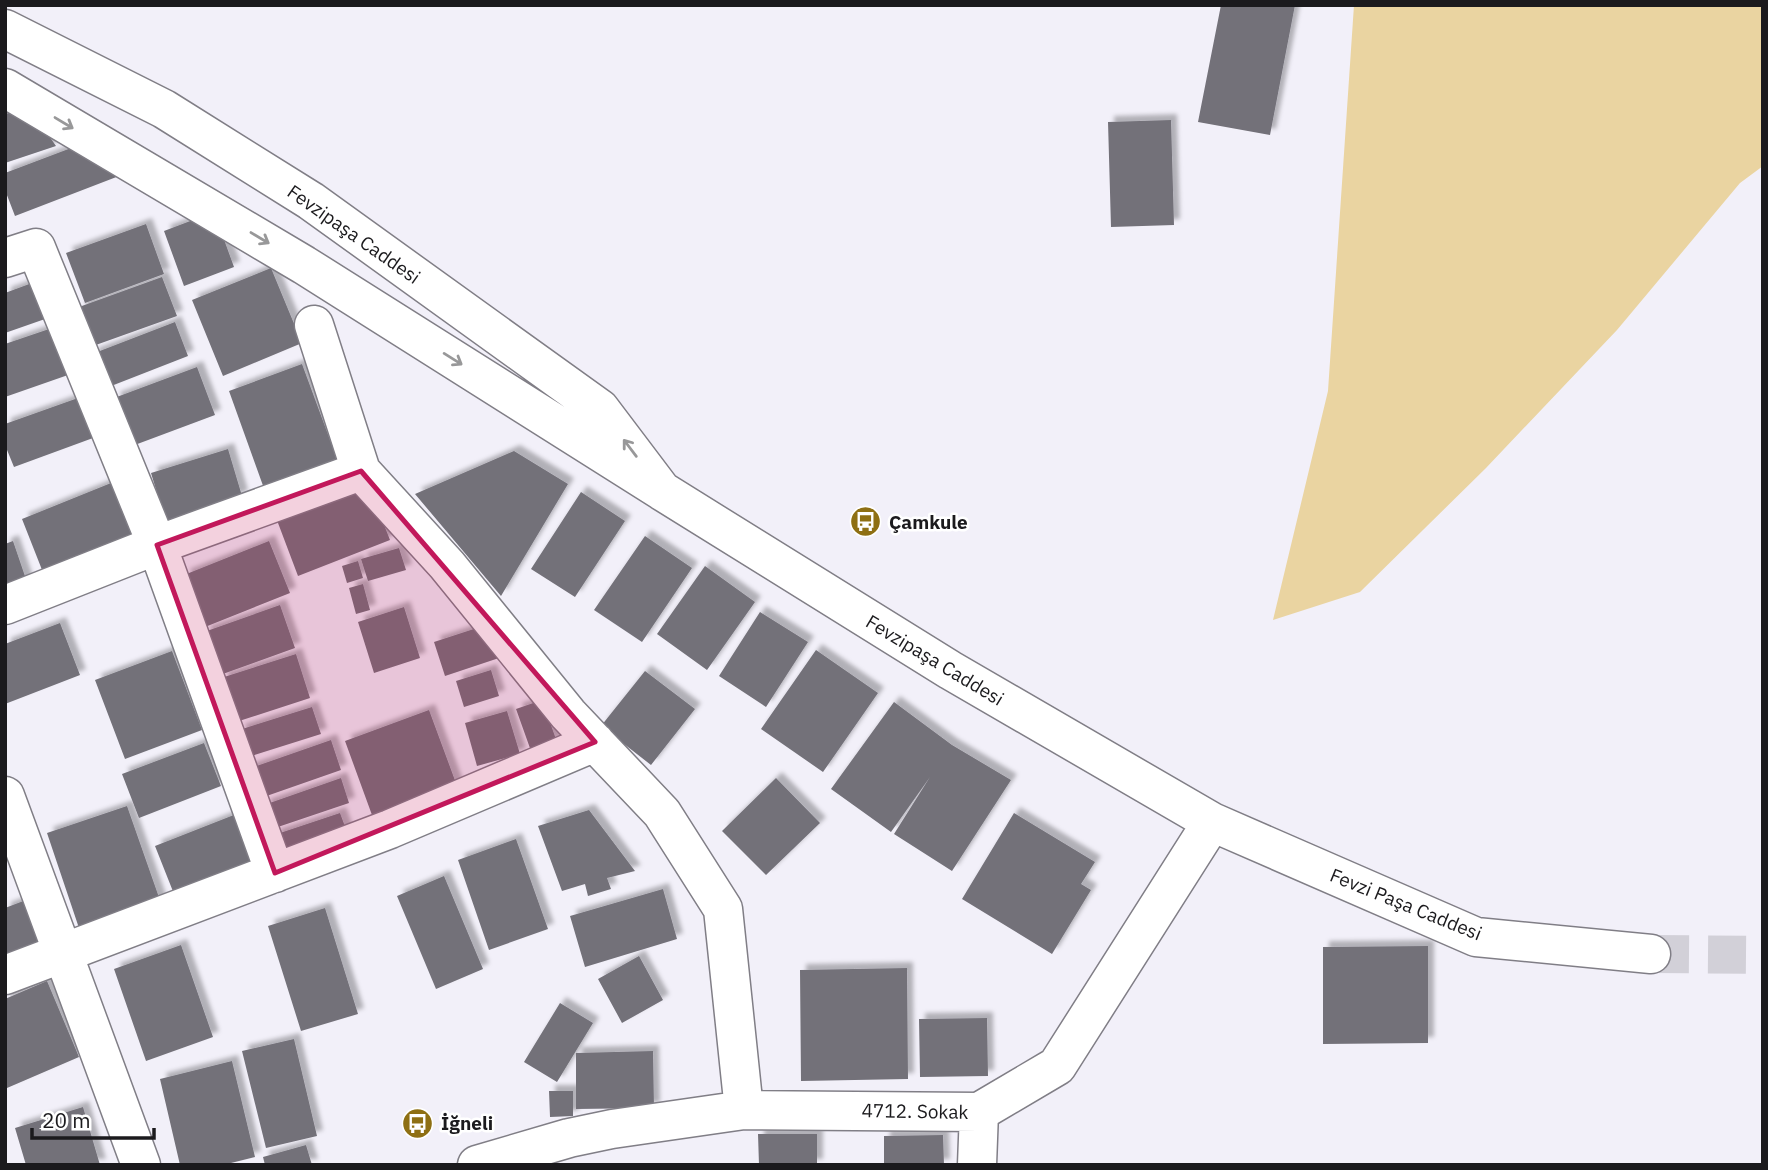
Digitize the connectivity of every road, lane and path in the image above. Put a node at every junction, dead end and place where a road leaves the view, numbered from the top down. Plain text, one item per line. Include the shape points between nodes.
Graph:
1 (5, 29) edge
2 (5, 88) edge
3 (5, 258) edge
4 (314, 325) dead end
5 (361, 471) junction
6 (662, 491) junction
7 (158, 545) junction
8 (5, 605) edge
9 (595, 743) junction
10 (5, 796) edge
11 (1212, 822) junction
12 (275, 873) junction
13 (64, 952) junction
14 (1651, 954) tunnel mouth
15 (5, 975) edge
16 (744, 1110) junction
17 (979, 1112) junction
18 (572, 1152) edge
19 (141, 1165) edge
20 (477, 1165) edge
21 (977, 1165) edge

6 -> 1 street, Fevzipaşa Caddesi via 600,409 311,201 164,109
2 -> 6 street, Fevzipaşa Caddesi via 304,265
3 - 7 street via 36,248
4 - 5 street
5 - 7 street
5 - 9 street via 447,565
6 - 11 street, Fevzipaşa Caddesi via 950,670
7 - 8 street
7 - 12 street
9 - 12 street
9 - 16 street via 662,813 723,909
10 - 13 street
11 - 14 street, Fevzi Paşa Caddesi via 1476,937
11 - 17 street, 4712. Sokak via 1057,1066
12 - 13 street
13 - 15 street
13 - 19 street
16 - 17 street, 4712. Sokak
16 - 18 street, 4712. Sokak via 612,1129
17 - 21 street
18 - 20 street, 4712. Sokak

